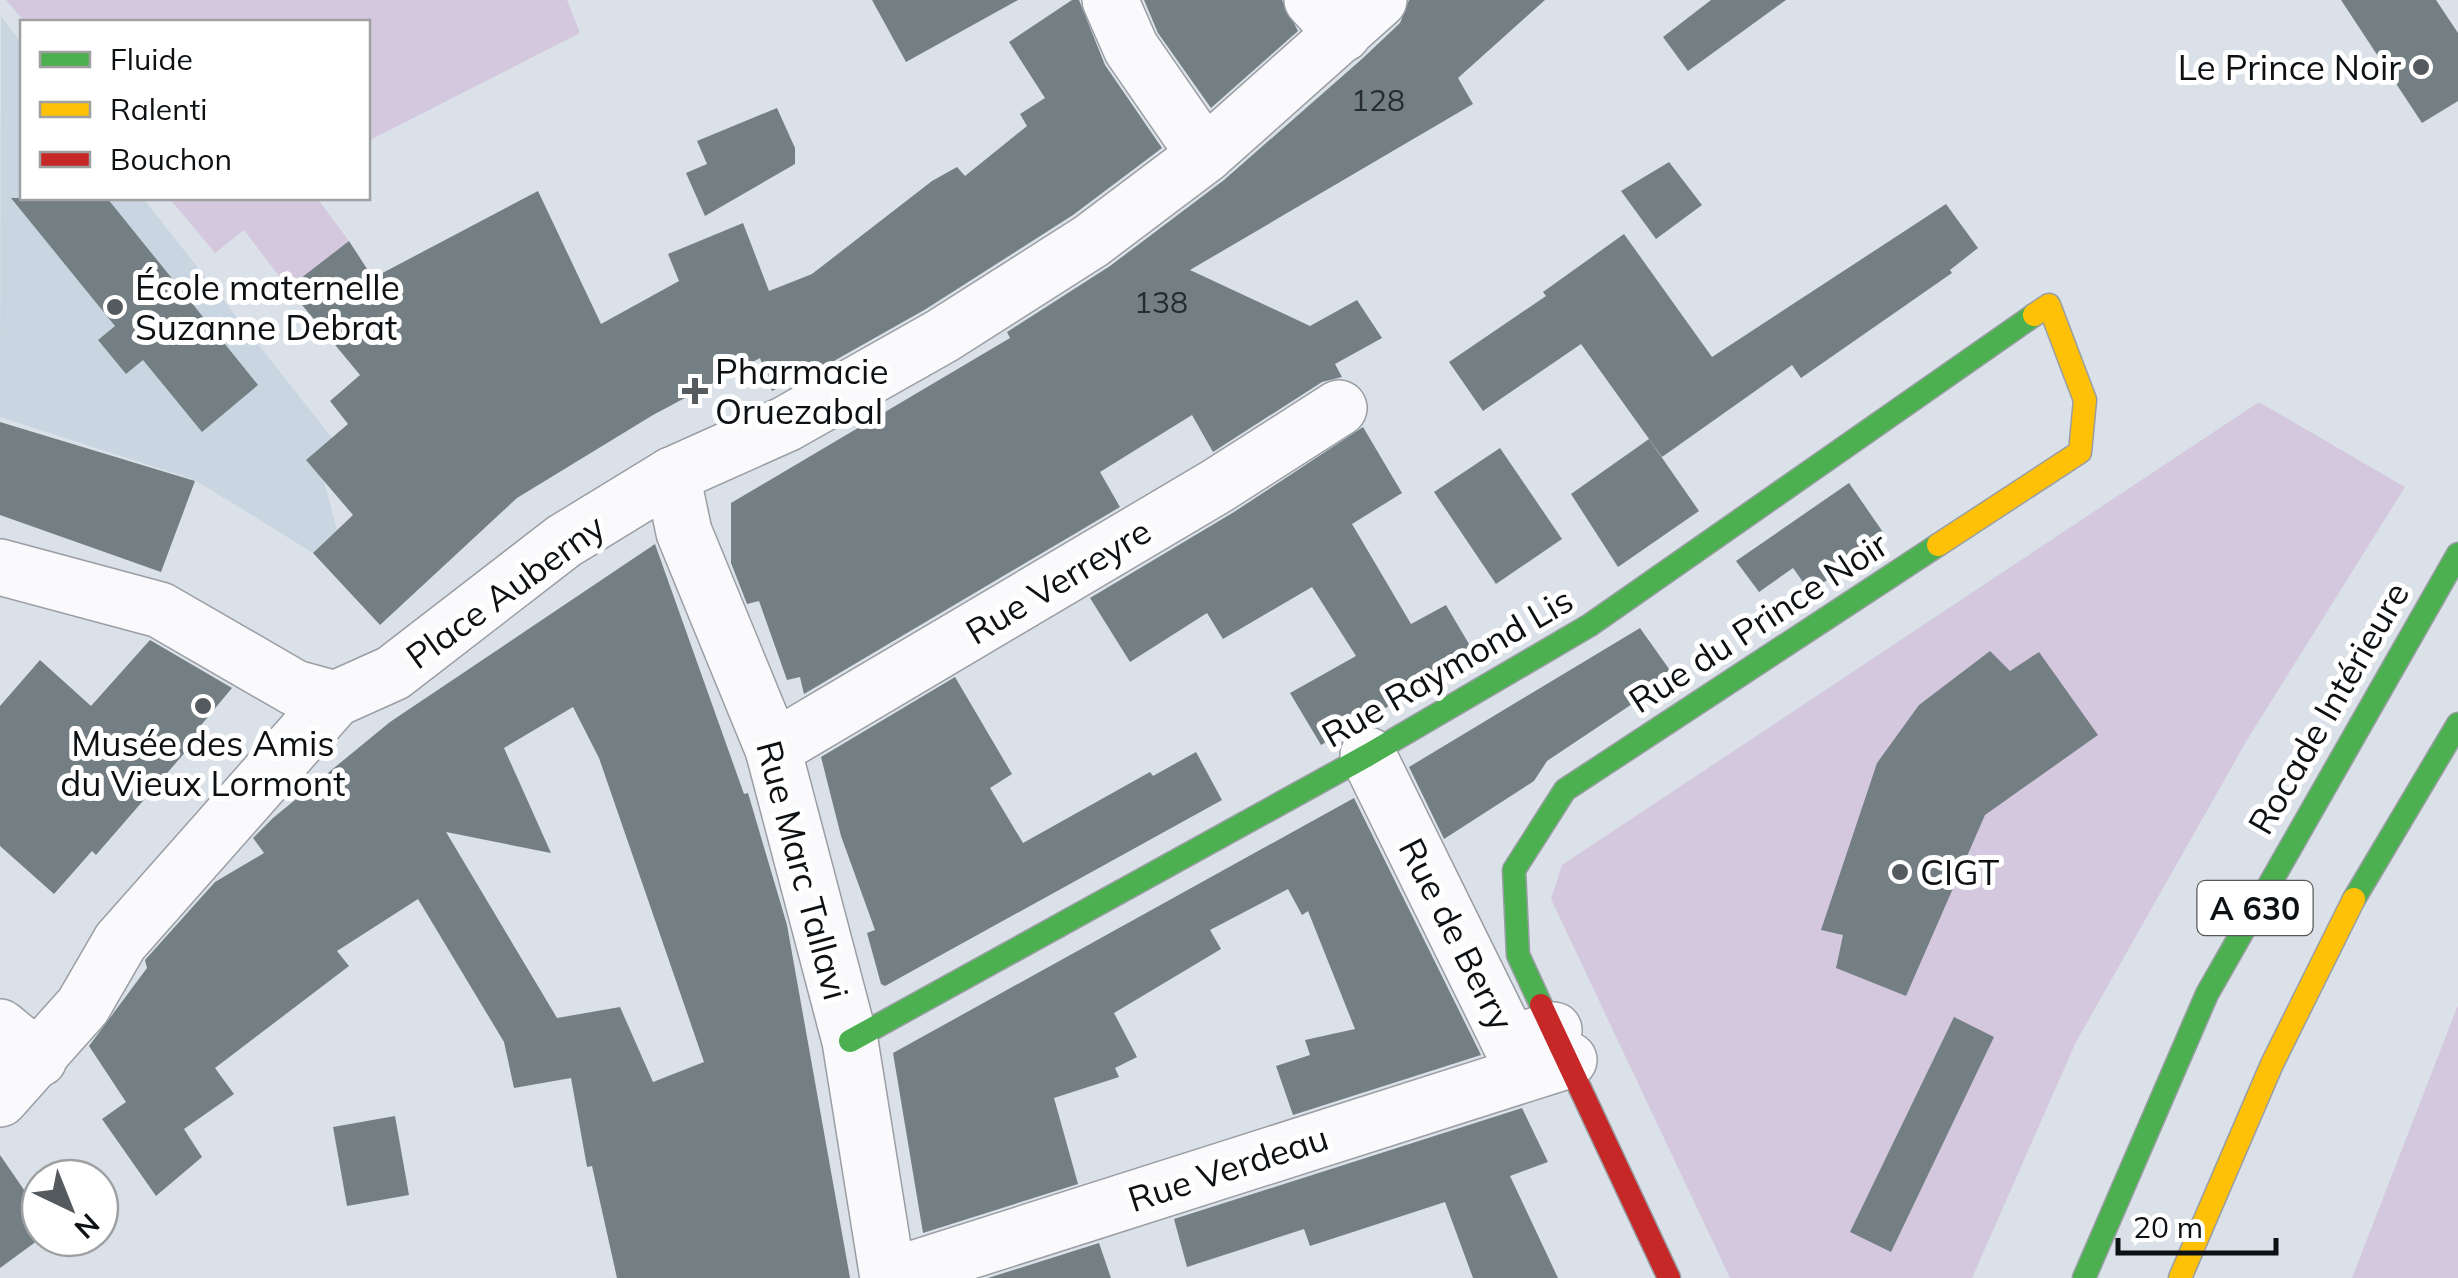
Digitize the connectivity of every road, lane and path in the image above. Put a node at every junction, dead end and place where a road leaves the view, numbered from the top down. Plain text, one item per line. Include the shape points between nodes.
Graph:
1 (1110, 0) edge
2 (1345, 11) edge
3 (1204, 155) junction
4 (2049, 304) joint
5 (1340, 408) dead end
6 (672, 476) junction
7 (2458, 554) edge
8 (0, 567) edge
9 (335, 700) junction
10 (2458, 724) edge
11 (773, 749) junction
12 (1368, 756) junction
13 (850, 1041) junction
14 (20, 1043) edge
15 (1561, 1045) junction
16 (0, 1099) edge
17 (888, 1277) edge
18 (1669, 1278) edge
19 (2084, 1278) edge
20 (2180, 1278) edge

1 - 3 street via 1131,48
2 - 3 street, Place Auberny
3 - 6 street, Place Auberny via 1091,241 942,336 786,424
4 - 12 main road, Rue Raymond Lis via 1590,625
4 - 15 main road, Rue du Prince Noir via 2084,400 2080,452 1566,790 1514,870 1518,955
5 - 11 street, Rue Verreyre
6 - 9 street, Place Auberny via 564,541 393,673
6 - 11 street, Rue Marc Tallavi via 684,532
7 - 19 main road, Rocade Intérieure / A 630 via 2207,994
8 - 9 street via 160,610 294,688
9 - 14 street via 120,942 83,1006
10 - 20 main road, A 630 via 2289,1027
11 - 13 street, Rue Marc Tallavi
12 - 13 main road, Rue Raymond Lis
12 - 15 street, Rue de Berry via 1510,1043
13 - 17 street, Rue Marc Tallavi
14 - 16 street
15 - 17 street, Rue Verdeau
15 - 18 main road

